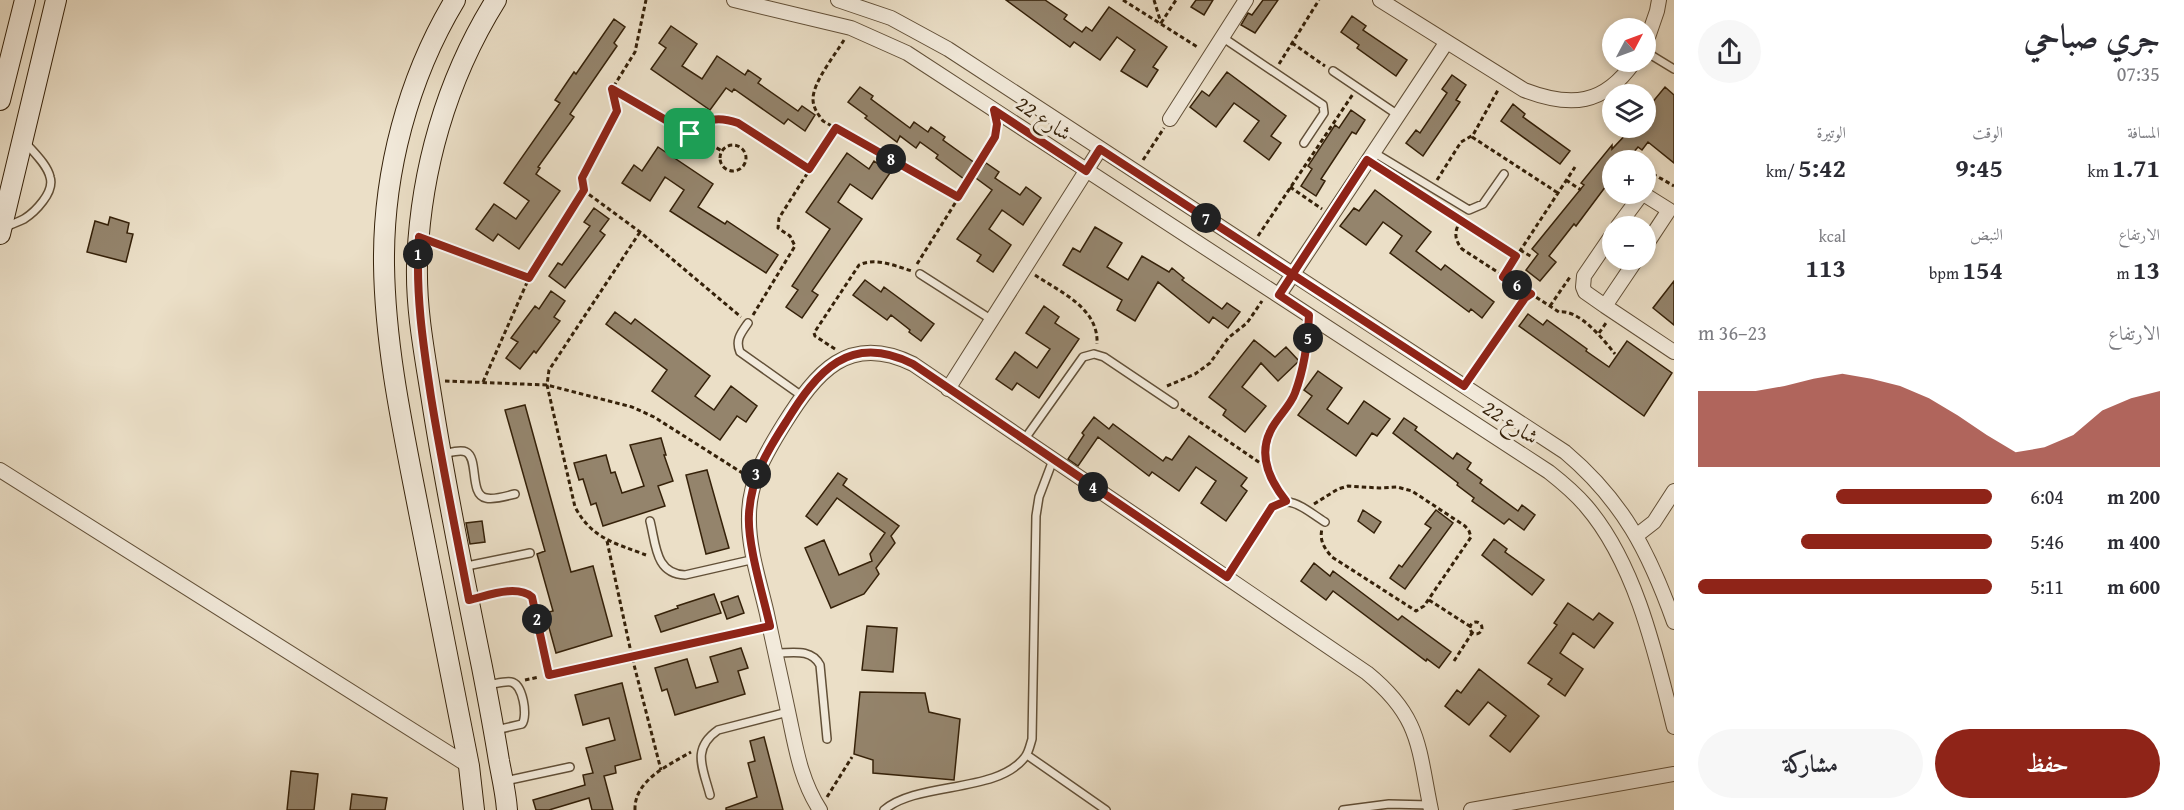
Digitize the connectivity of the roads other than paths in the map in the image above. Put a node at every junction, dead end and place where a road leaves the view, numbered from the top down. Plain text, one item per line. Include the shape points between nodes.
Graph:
1 (25, 0) edge
2 (56, 0) edge
3 (455, 0) edge
4 (496, 0) edge
5 (734, 0) edge
6 (838, 0) edge
7 (1246, 0) edge
8 (1380, 0) edge
9 (1659, 0) edge
10 (1655, 18) edge
11 (1222, 37) junction
12 (1446, 43) junction
13 (1656, 58) edge
14 (8, 67) junction
15 (1674, 69) edge
16 (1333, 71) road end
17 (1626, 72) edge
18 (38, 73) junction
19 (0, 100) edge
20 (1398, 115) junction
21 (1170, 119) road end
22 (22, 140) junction
23 (1304, 143) dead end
24 (1100, 149) junction
25 (1373, 152) junction
26 (1086, 171) junction
27 (1504, 174) dead end
28 (1625, 216) edge
29 (1656, 230) edge
30 (1, 231) edge
31 (1602, 250) edge
32 (1629, 270) edge
33 (920, 274) road end
34 (1291, 274) junction
35 (1274, 292) junction
36 (1605, 306) junction
37 (992, 320) junction
38 (748, 323) road end
39 (1674, 352) edge
40 (948, 389) junction
41 (802, 396) junction
42 (1174, 404) road end
43 (1024, 440) junction
44 (440, 454) junction
45 (1053, 460) junction
46 (0, 470) edge
47 (1674, 491) edge
48 (515, 494) dead end
49 (650, 521) dead end
50 (1325, 522) road end
51 (1636, 536) junction
52 (530, 553) dead end
53 (755, 559) junction
54 (462, 567) junction
55 (1227, 577) junction
56 (469, 600) junction
57 (1674, 622) edge
58 (776, 653) junction
59 (549, 675) road end
60 (485, 685) junction
61 (788, 712) junction
62 (1674, 727) edge
63 (494, 730) junction
64 (827, 739) dead end
65 (1027, 755) junction
66 (469, 766) junction
67 (570, 767) dead end
68 (1674, 774) edge
69 (502, 781) junction
70 (710, 795) dead end
71 (1431, 807) edge
72 (474, 810) edge
73 (507, 810) edge
74 (819, 810) edge
75 (884, 810) edge
76 (1106, 810) edge
77 (1343, 810) edge
78 (1471, 810) edge

1 - 14 street
2 - 18 street
3 - 66 street via 438,28 408,105 392,167 384,264 388,335
4 - 44 street via 459,72 442,117 428,167 419,237 420,320
5 - 26 street, شارع 22 via 851,28 907,53
6 - 24 street, شارع 22 via 891,18 920,33
7 - 11 street
8 - 12 street
9 - 10 street
11 - 21 street
11 - 23 lane via 1321,103 1323,116
12 - 17 street via 1524,90 1549,99 1573,101 1597,95
12 - 20 street
13 - 15 lane
14 - 18 street
14 - 19 street
16 - 20 lane
18 - 22 street
20 - 25 street
22 - 30 street
22 - 30 lane via 44,165 51,183 35,210
24 - 26 street
24 - 34 street, شارع 22
25 - 27 lane via 1469,210 1483,204
25 - 34 street
26 - 35 street, شارع 22
26 - 37 street
28 - 29 street via 1645,195 1669,210
31 - 36 street via 1582,282 1585,292
32 - 36 street
33 - 37 lane
34 - 35 street
34 - 51 street, شارع 22 via 1564,452 1605,490
35 - 62 street, شارع 22 via 1549,472 1587,507 1615,550 1642,612
36 - 39 street
37 - 40 street
38 - 41 lane via 738,338 740,352
40 - 41 street via 913,364 872,352 829,366
40 - 43 street
41 - 53 street via 768,449 754,480 748,517
42 - 43 lane via 1094,354 1083,357 1076,365
43 - 45 street
44 - 48 lane via 466,452 477,489 485,498
44 - 54 street
45 - 55 street
45 - 65 lane via 1036,516 1032,739
46 - 66 street
47 - 51 street via 1654,522
49 - 53 lane via 659,560 674,574
50 - 55 lane via 1293,502 1272,507
51 - 57 street, شارع 22
52 - 54 lane
53 - 58 street
54 - 56 street
55 - 71 street via 1343,656 1398,702 1418,740
56 - 59 lane via 516,590 532,597
56 - 60 street
58 - 61 street
58 - 64 lane via 805,653 817,659
60 - 63 street
60 - 63 lane via 510,681 520,690 525,720 518,726
61 - 70 lane via 718,730 709,736 700,756
61 - 74 street via 802,777
63 - 69 street
65 - 75 lane via 1013,769 996,776 899,800
65 - 76 lane
66 - 72 street
67 - 69 lane
68 - 78 street
69 - 73 street
71 - 77 lane via 1389,804

